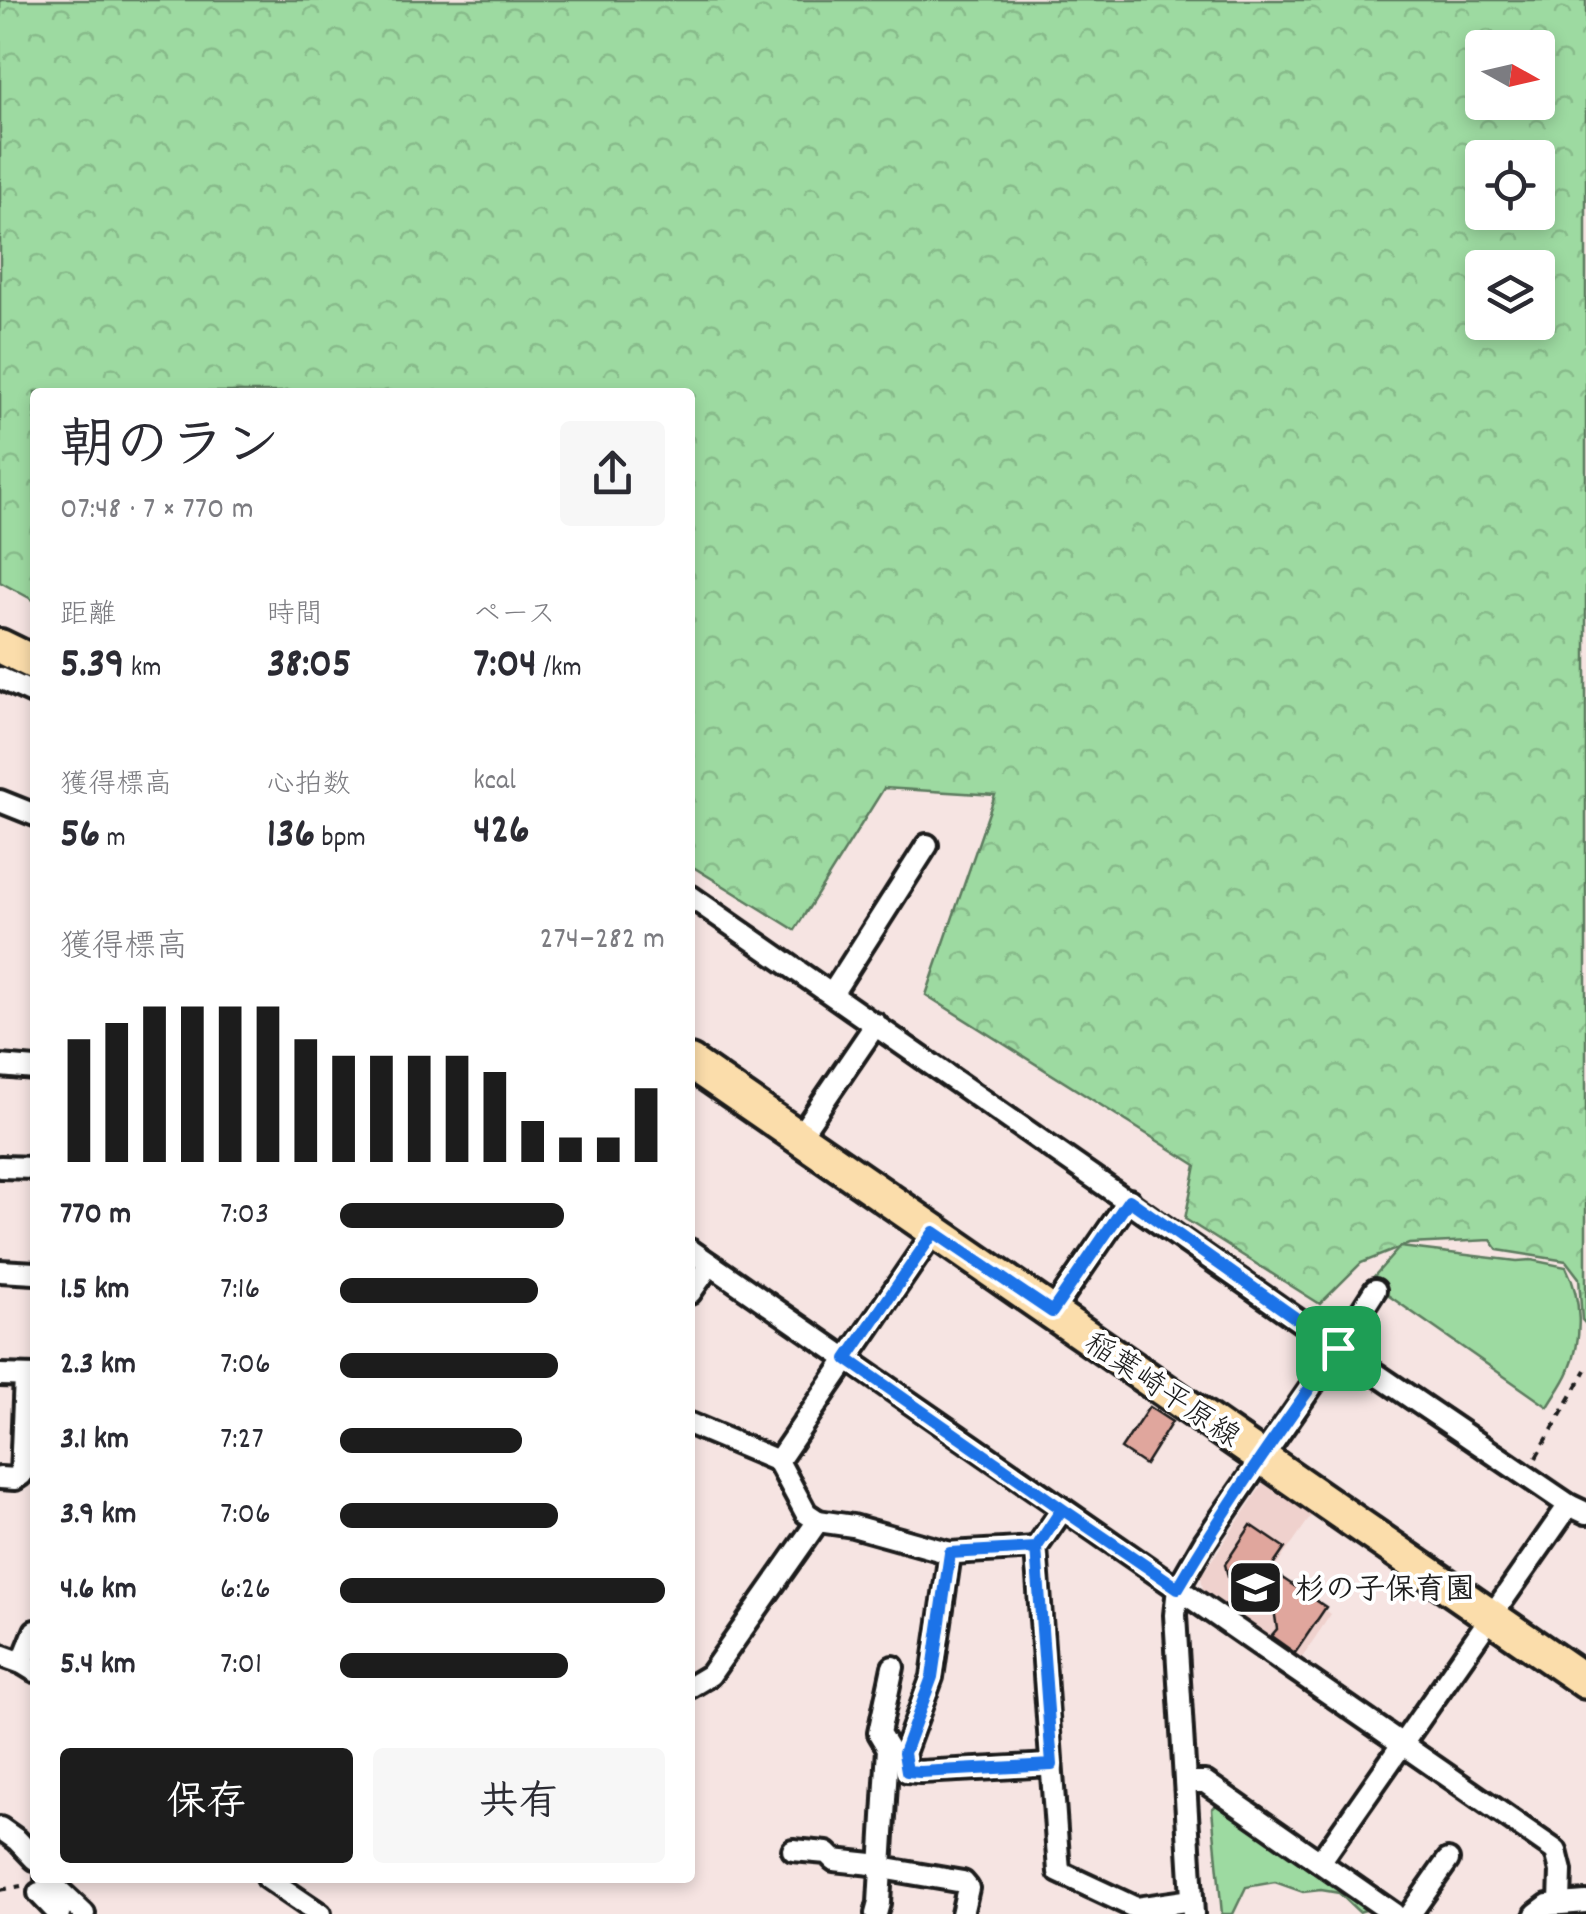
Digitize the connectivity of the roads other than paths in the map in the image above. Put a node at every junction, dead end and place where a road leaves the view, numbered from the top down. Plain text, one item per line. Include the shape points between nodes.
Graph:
1 (0, 646) edge
2 (30, 661) edge
3 (0, 678) edge
4 (30, 692) edge
5 (0, 801) edge
6 (30, 813) edge
7 (927, 845) dead end
8 (695, 899) edge
9 (832, 994) junction
10 (876, 1024) junction
11 (695, 1065) edge
12 (0, 1066) edge
13 (30, 1069) edge
14 (800, 1137) junction
15 (0, 1167) edge
16 (30, 1168) edge
17 (1129, 1200) junction
18 (934, 1232) junction
19 (695, 1254) edge
20 (710, 1264) junction
21 (0, 1271) edge
22 (30, 1273) edge
23 (695, 1286) edge
24 (1376, 1290) dead end
25 (1052, 1312) junction
26 (1338, 1348) junction
27 (847, 1359) junction
28 (0, 1375) edge
29 (30, 1376) edge
30 (695, 1426) edge
31 (1262, 1456) junction
32 (778, 1461) junction
33 (0, 1478) edge
34 (1062, 1509) junction
35 (1578, 1509) edge
36 (818, 1521) junction
37 (1036, 1548) junction
38 (950, 1553) junction
39 (1178, 1588) junction
40 (1490, 1616) junction
41 (0, 1655) edge
42 (29, 1667) edge
43 (893, 1667) dead end
44 (1586, 1682) edge
45 (695, 1685) edge
46 (1401, 1744) junction
47 (1052, 1765) junction
48 (1186, 1782) junction
49 (0, 1828) edge
50 (793, 1850) dead end
51 (30, 1854) edge
52 (1448, 1860) dead end
53 (1320, 1862) junction
54 (881, 1866) junction
55 (274, 1883) edge
56 (43, 1885) edge
57 (1560, 1902) junction
58 (1586, 1902) edge
59 (1193, 1907) edge
60 (1135, 1911) edge
61 (969, 1912) edge
62 (58, 1914) edge
63 (84, 1914) edge
64 (320, 1914) edge
65 (876, 1914) edge
66 (1394, 1914) edge
67 (1410, 1914) edge
68 (1536, 1914) edge

1 - 2 main road
3 - 4 street
5 - 6 street
7 - 9 street
8 - 9 street
9 - 10 street
10 - 14 street
10 - 17 street
11 - 14 main road, 稲葉崎平原線
12 - 13 street
14 - 18 main road, 稲葉崎平原線
15 - 16 street
17 - 25 street
17 - 26 street
18 - 25 main road, 稲葉崎平原線
18 - 27 street
19 - 20 street
20 - 23 street
20 - 27 street
21 - 22 street
24 - 26 street
25 - 31 main road, 稲葉崎平原線
26 - 31 street
26 - 35 street
27 - 32 street
27 - 34 street
28 - 29 street
29 - 33 street via 21,1475
30 - 32 street
31 - 39 street
31 - 40 main road, 稲葉崎平原線
32 - 36 street via 806,1513
34 - 37 street
34 - 39 street
35 - 40 street
36 - 38 street
36 - 45 street via 710,1675
37 - 38 street
37 - 47 street
38 - 47 street via 932,1677 904,1753 907,1771
39 - 46 street
39 - 48 street
40 - 44 main road, 稲葉崎平原線
40 - 46 street
41 - 42 street
43 - 54 street via 879,1733 888,1748
46 - 53 street
46 - 57 street via 1556,1850
47 - 60 street via 1059,1872
48 - 53 street via 1205,1782
48 - 59 street
49 - 51 street
50 - 54 street
52 - 67 street
53 - 66 street
54 - 61 street via 963,1882
54 - 65 street
55 - 64 street
56 - 62 street
56 - 63 street
57 - 58 street
57 - 68 street
59 - 60 street

